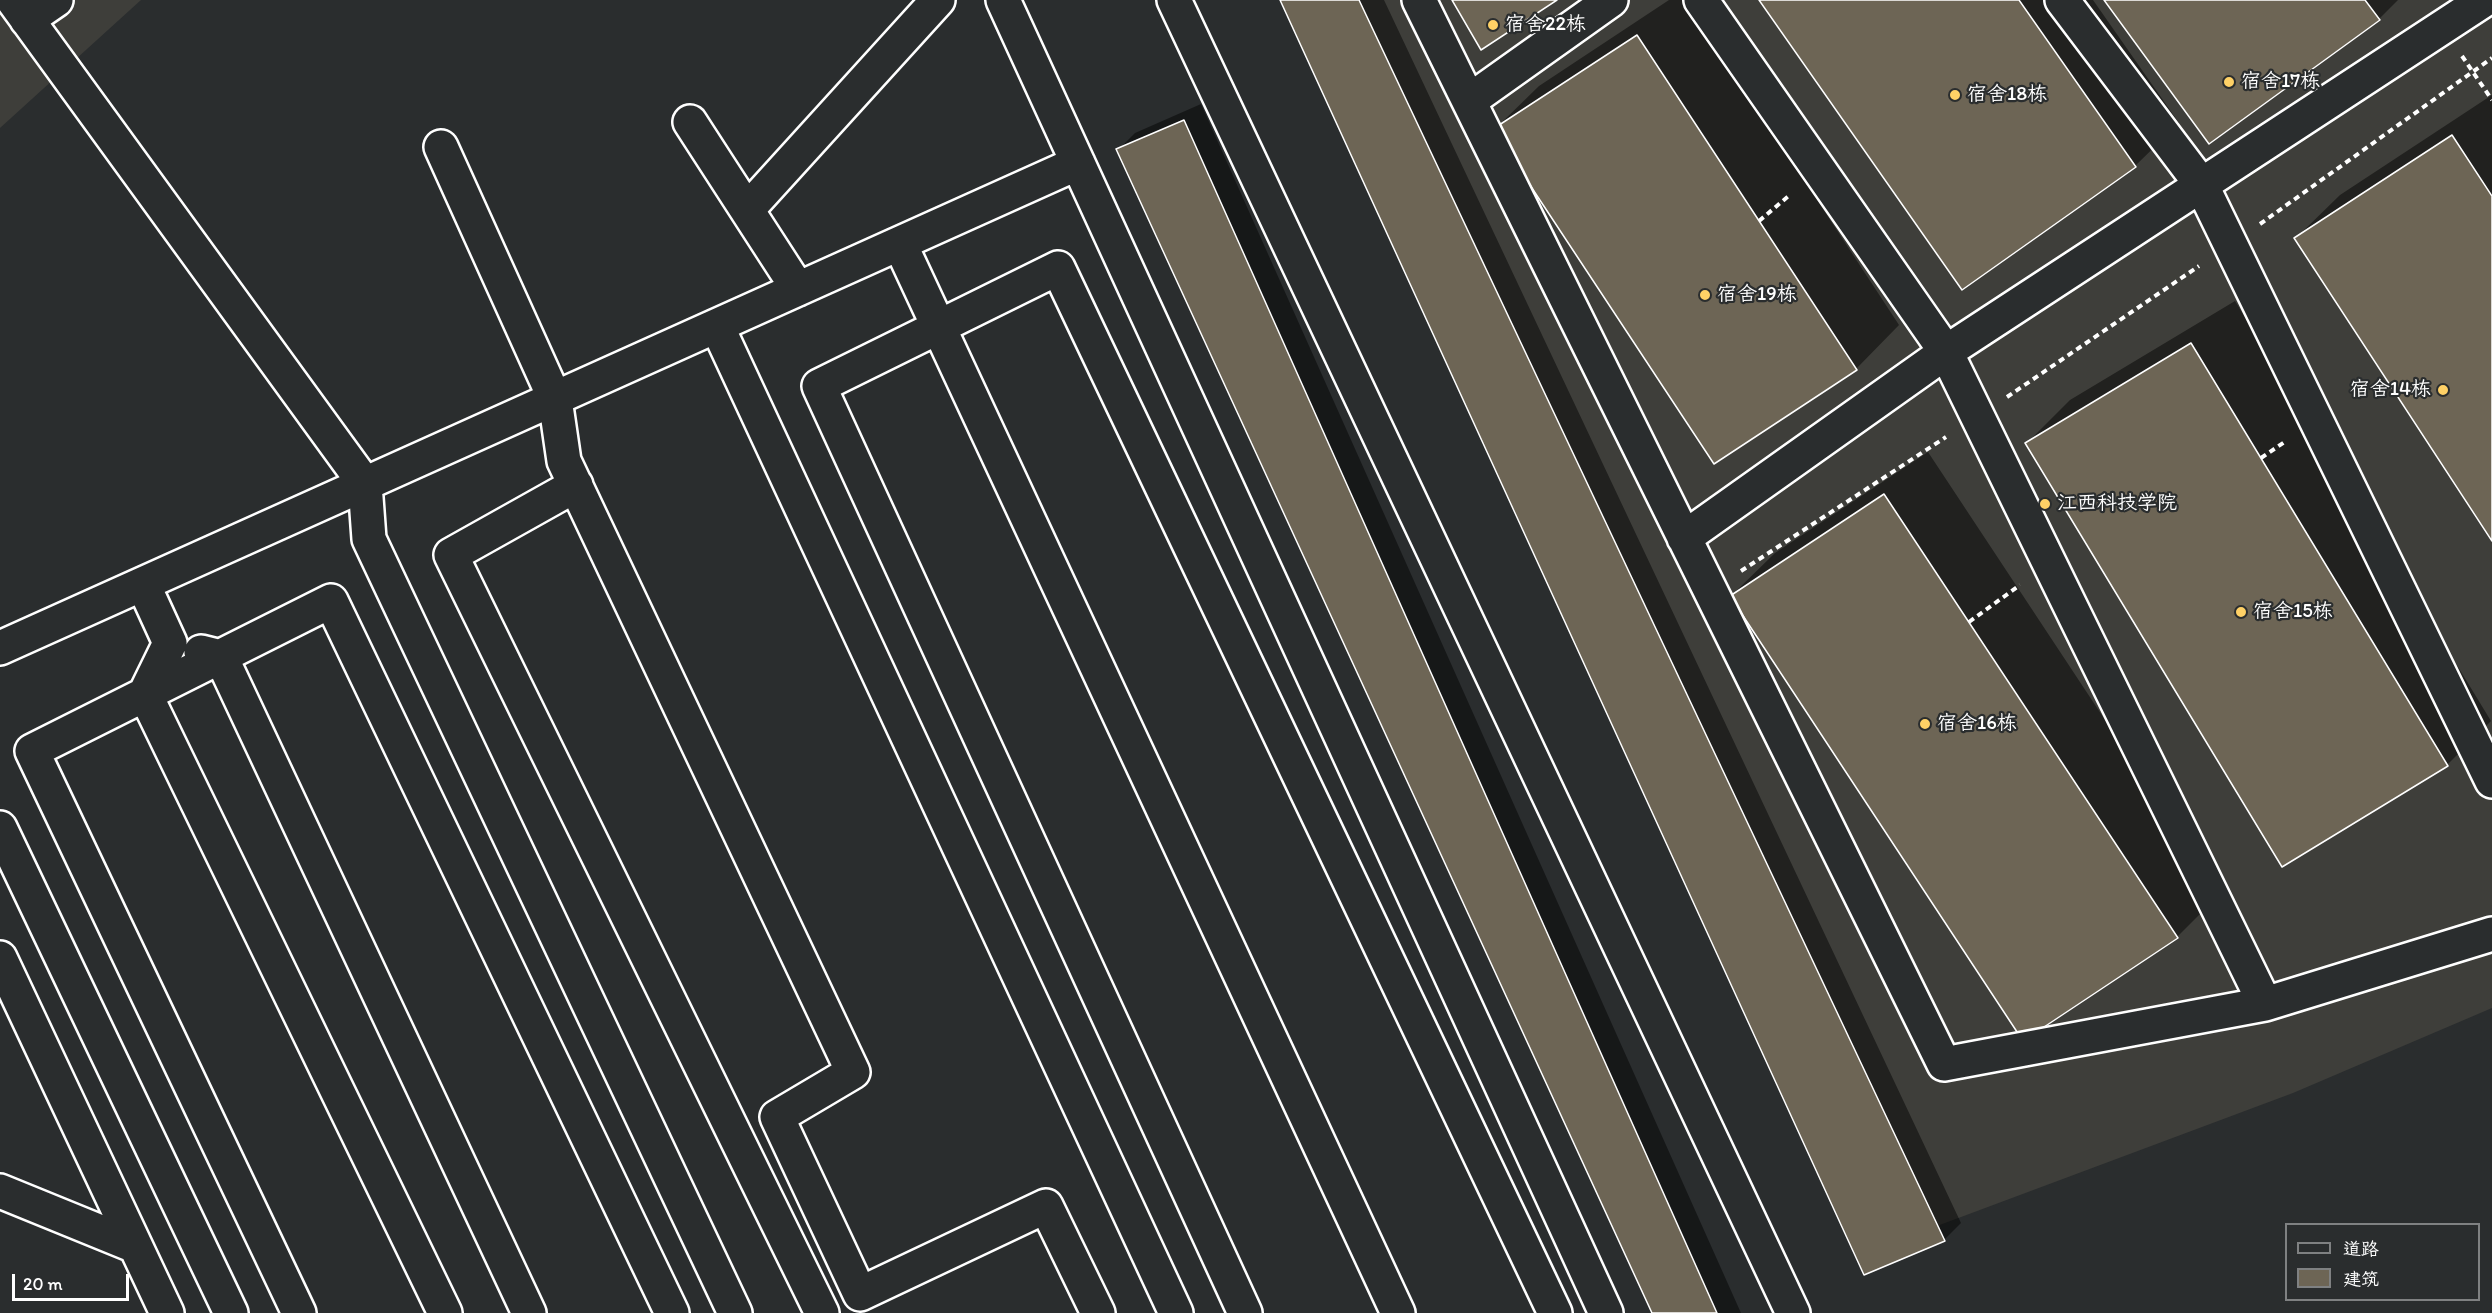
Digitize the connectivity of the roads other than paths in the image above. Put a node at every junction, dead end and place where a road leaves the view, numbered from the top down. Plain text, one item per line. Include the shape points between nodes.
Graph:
1 (56, 0) edge
2 (938, 0) edge
3 (1003, 0) edge
4 (1174, 0) edge
5 (1419, 0) edge
6 (1611, 0) edge
7 (1701, 0) edge
8 (2062, 0) edge
9 (2485, 0) edge
10 (2492, 9) edge
11 (20, 10) edge
12 (1469, 101) junction
13 (690, 122) dead end
14 (441, 147) dead end
15 (1078, 163) junction
16 (2201, 184) junction
17 (747, 210) junction
18 (900, 244) junction
19 (798, 289) junction
20 (717, 326) junction
21 (939, 327) junction
22 (1947, 352) junction
23 (555, 399) junction
24 (365, 484) junction
25 (576, 485) junction
26 (1684, 538) junction
27 (143, 584) junction
28 (170, 643) junction
29 (0, 648) edge
30 (220, 657) junction
31 (145, 694) junction
32 (2492, 782) edge
33 (0, 828) edge
34 (2492, 934) edge
35 (0, 958) edge
36 (2265, 1004) junction
37 (0, 1191) edge
38 (135, 1246) junction
39 (167, 1313) edge
40 (231, 1313) edge
41 (299, 1313) edge
42 (446, 1313) edge
43 (529, 1313) edge
44 (672, 1313) edge
45 (735, 1313) edge
46 (822, 1313) edge
47 (1098, 1313) edge
48 (1176, 1313) edge
49 (1245, 1313) edge
50 (1398, 1313) edge
51 (1555, 1313) edge
52 (1606, 1313) edge
53 (1793, 1313) edge

1 - 11 street
2 - 17 street
3 - 15 street
4 - 53 street
5 - 12 street
6 - 12 street
7 - 22 street
8 - 16 street
9 - 10 street
9 - 16 street
11 - 24 street
12 - 26 street
13 - 17 street
14 - 23 street
15 - 18 street
15 - 52 street
16 - 22 street
16 - 32 street
17 - 19 street
18 - 19 street
18 - 21 street
19 - 20 street
20 - 23 street
20 - 48 street
21 - 49 street via 819,386
21 - 50 street
21 - 51 street via 1058,268
22 - 26 street
22 - 36 street
23 - 24 street
23 - 25 street via 564,461
24 - 27 street
24 - 45 street via 369,539
25 - 46 street via 451,555
25 - 47 street via 853,1072 777,1117 860,1294 1046,1206
26 - 36 street via 1944,1064
27 - 28 street
27 - 29 street
28 - 30 street
28 - 31 street
30 - 31 street
30 - 43 street
30 - 44 street via 331,601
31 - 41 street via 32,751
31 - 42 street
33 - 40 street
34 - 36 street
35 - 38 street
37 - 38 street
38 - 39 street

